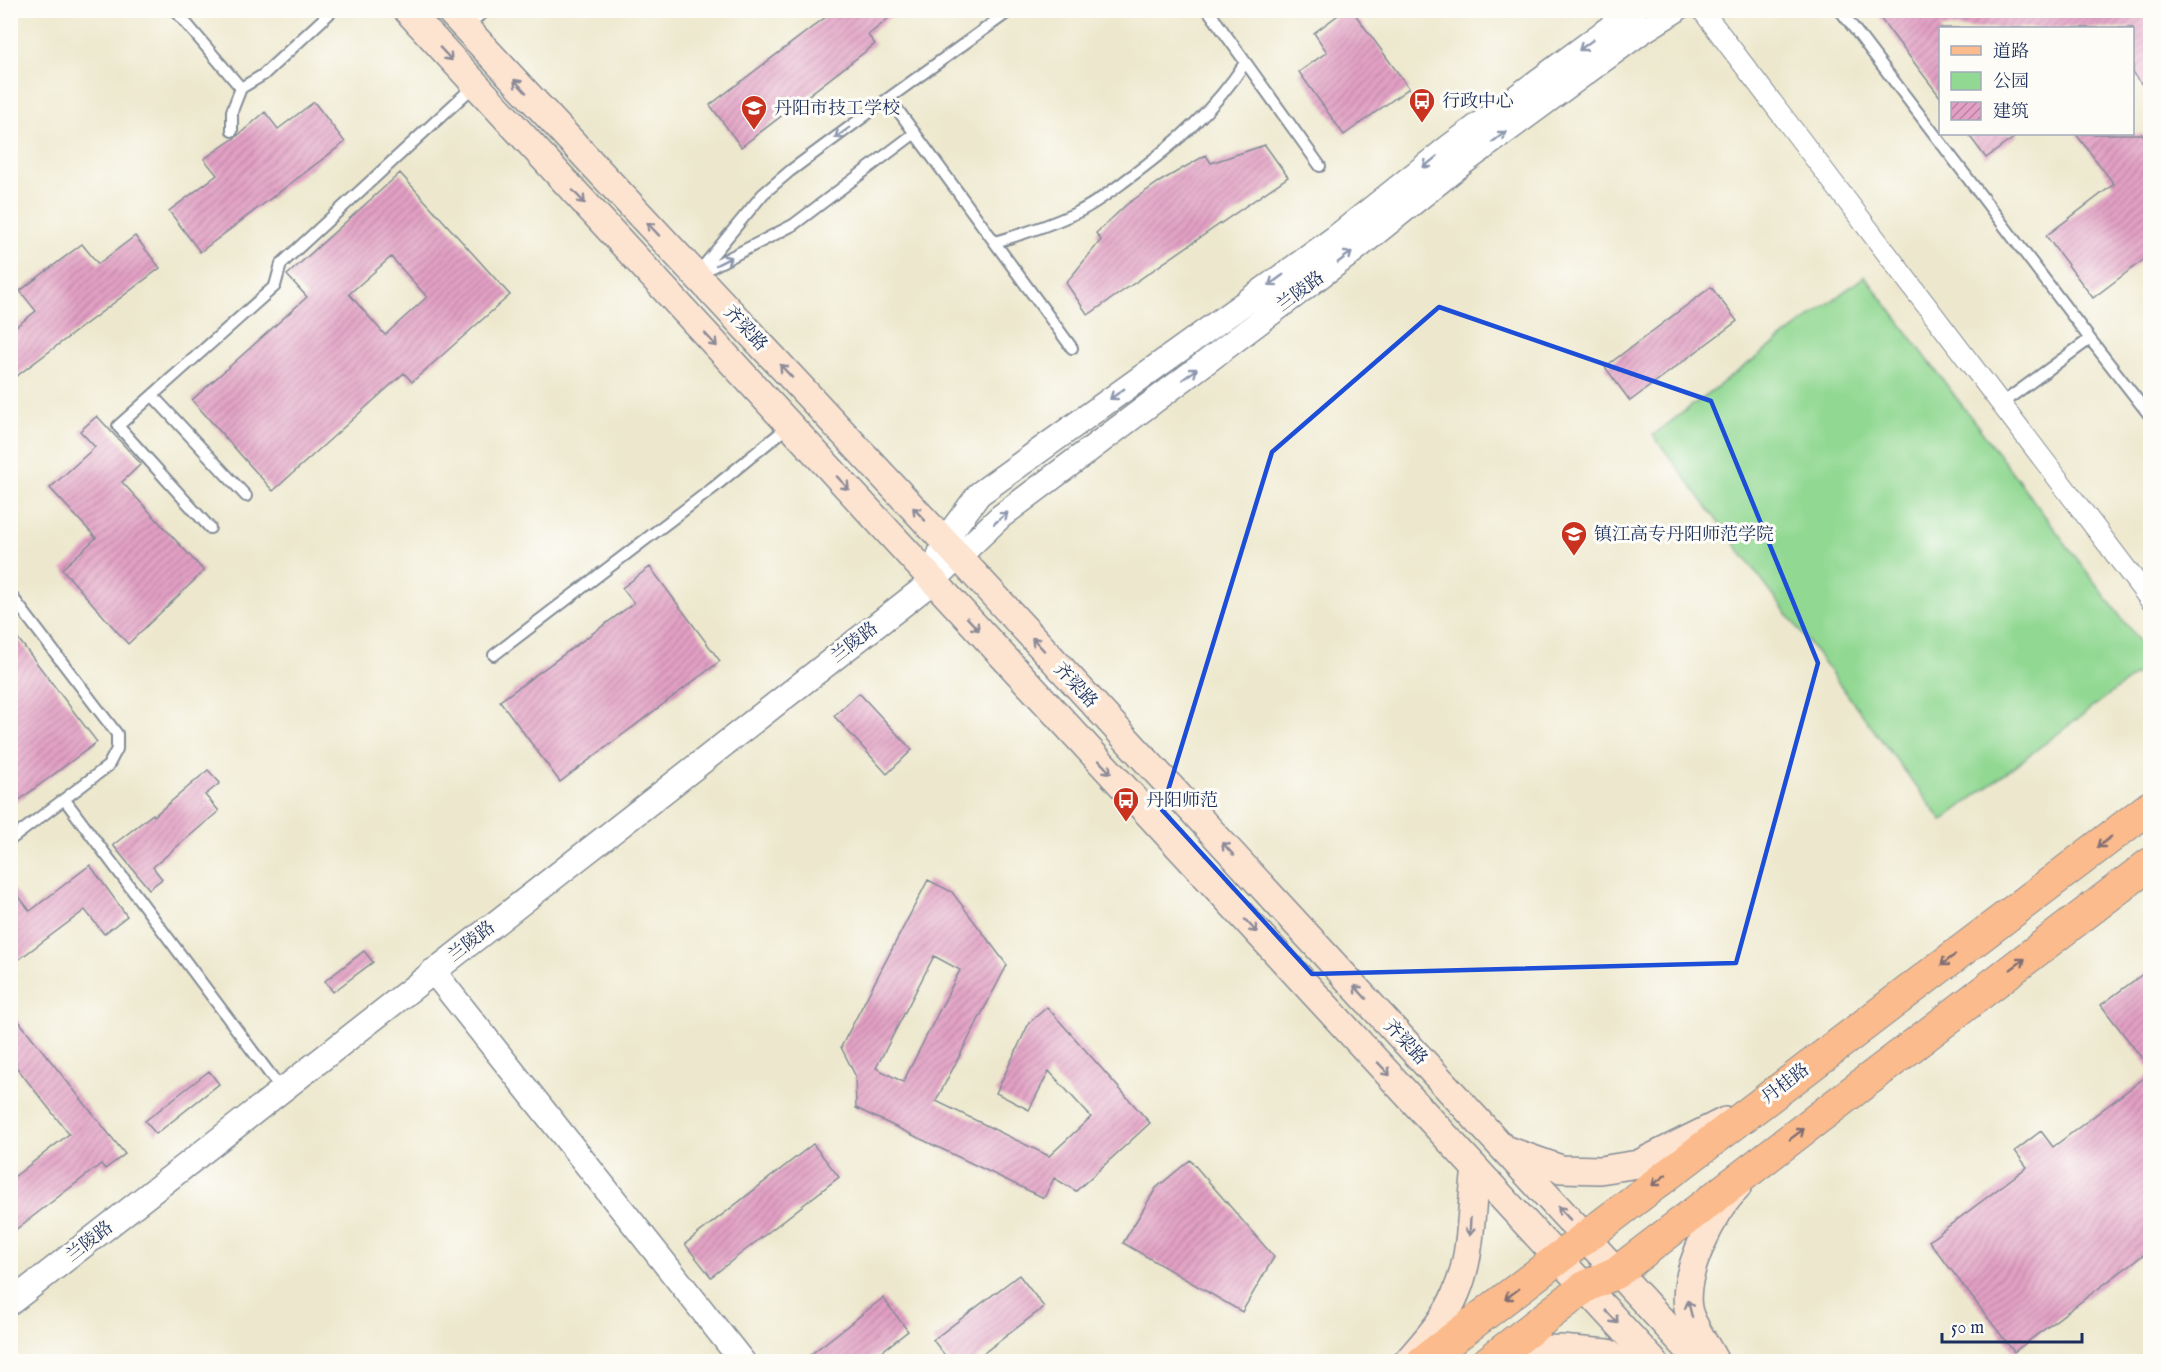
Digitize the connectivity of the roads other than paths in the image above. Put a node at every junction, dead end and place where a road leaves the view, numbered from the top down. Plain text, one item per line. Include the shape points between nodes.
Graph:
1 (175, 10) edge
2 (333, 10) edge
3 (407, 10) edge
4 (487, 10) edge
5 (1011, 10) edge
6 (1208, 10) edge
7 (1634, 10) edge
8 (1676, 10) edge
9 (1702, 10) edge
10 (1840, 10) edge
11 (457, 19) edge
12 (1245, 63) junction
13 (475, 84) junction
14 (241, 88) junction
15 (889, 98) junction
16 (232, 131) dead end
17 (915, 133) junction
18 (1320, 166) dead end
19 (995, 242) junction
20 (696, 275) junction
21 (2090, 339) junction
22 (1072, 348) dead end
23 (153, 396) junction
24 (2001, 404) junction
25 (2149, 410) edge
26 (789, 425) junction
27 (246, 496) dead end
28 (210, 528) dead end
29 (951, 549) junction
30 (933, 581) junction
31 (10, 594) edge
32 (2151, 600) edge
33 (494, 655) dead end
34 (65, 800) junction
35 (2151, 807) edge
36 (10, 840) edge
37 (2151, 864) edge
38 (433, 971) junction
39 (281, 1089) junction
40 (1753, 1108) junction
41 (1505, 1149) junction
42 (1769, 1155) junction
43 (1476, 1169) junction
44 (1586, 1236) junction
45 (1558, 1258) junction
46 (1617, 1272) junction
47 (1585, 1287) junction
48 (10, 1303) edge
49 (743, 1362) edge
50 (1407, 1362) edge
51 (1422, 1362) edge
52 (1488, 1362) edge
53 (1511, 1362) edge
54 (1619, 1362) edge
55 (1654, 1362) edge
56 (1700, 1362) edge
57 (1715, 1362) edge

1 - 14 lane
2 - 14 lane via 263,75
3 -> 13 main road, 齐梁路
4 - 11 lane
5 - 15 lane
6 - 12 lane
7 -> 29 street, 兰陵路 via 1449,147 1335,238 979,494
29 -> 8 street, 兰陵路 via 1000,517 1347,256 1464,162
9 - 24 street
10 - 21 lane
20 -> 11 main road, 齐梁路
12 - 18 lane
12 - 19 lane via 1226,92 1195,125 1114,189 1079,212
13 - 23 lane via 281,264 275,286
13 -> 26 main road, 齐梁路
14 - 16 lane via 232,111
15 - 17 lane
15 -> 20 lane via 763,194
17 - 19 lane
20 -> 17 lane via 794,225
19 - 22 lane
29 -> 20 main road, 齐梁路
21 - 24 lane
21 - 25 lane
23 - 27 lane
23 - 28 lane via 118,426
24 - 32 street
26 -> 30 main road, 齐梁路
26 - 33 lane
29 - 30 street, 兰陵路
41 -> 29 main road, 齐梁路
30 - 38 street, 兰陵路
30 -> 43 main road, 齐梁路
31 - 34 lane via 117,734 117,749 108,765
34 - 36 lane
34 - 39 lane
35 -> 40 main road, 丹桂路
42 -> 37 main road
38 - 39 street, 兰陵路
38 - 49 street
39 - 48 street, 兰陵路
40 - 41 main road via 1638,1164 1600,1170 1562,1169
40 -> 44 main road, 丹桂路
44 -> 41 main road, 齐梁路
42 - 46 main road
57 -> 42 main road via 1688,1310 1688,1279 1722,1202
43 - 45 main road, 齐梁路
43 -> 50 main road via 1469,1249 1456,1294
44 - 45 main road, 丹桂路
44 - 46 main road, 齐梁路
45 - 47 main road, 齐梁路
45 -> 51 main road, 丹桂路
46 - 47 main road
46 - 56 main road, 齐梁路
47 - 52 main road
47 -> 55 main road, 齐梁路
53 - 54 main road via 1531,1350 1560,1349 1608,1353

